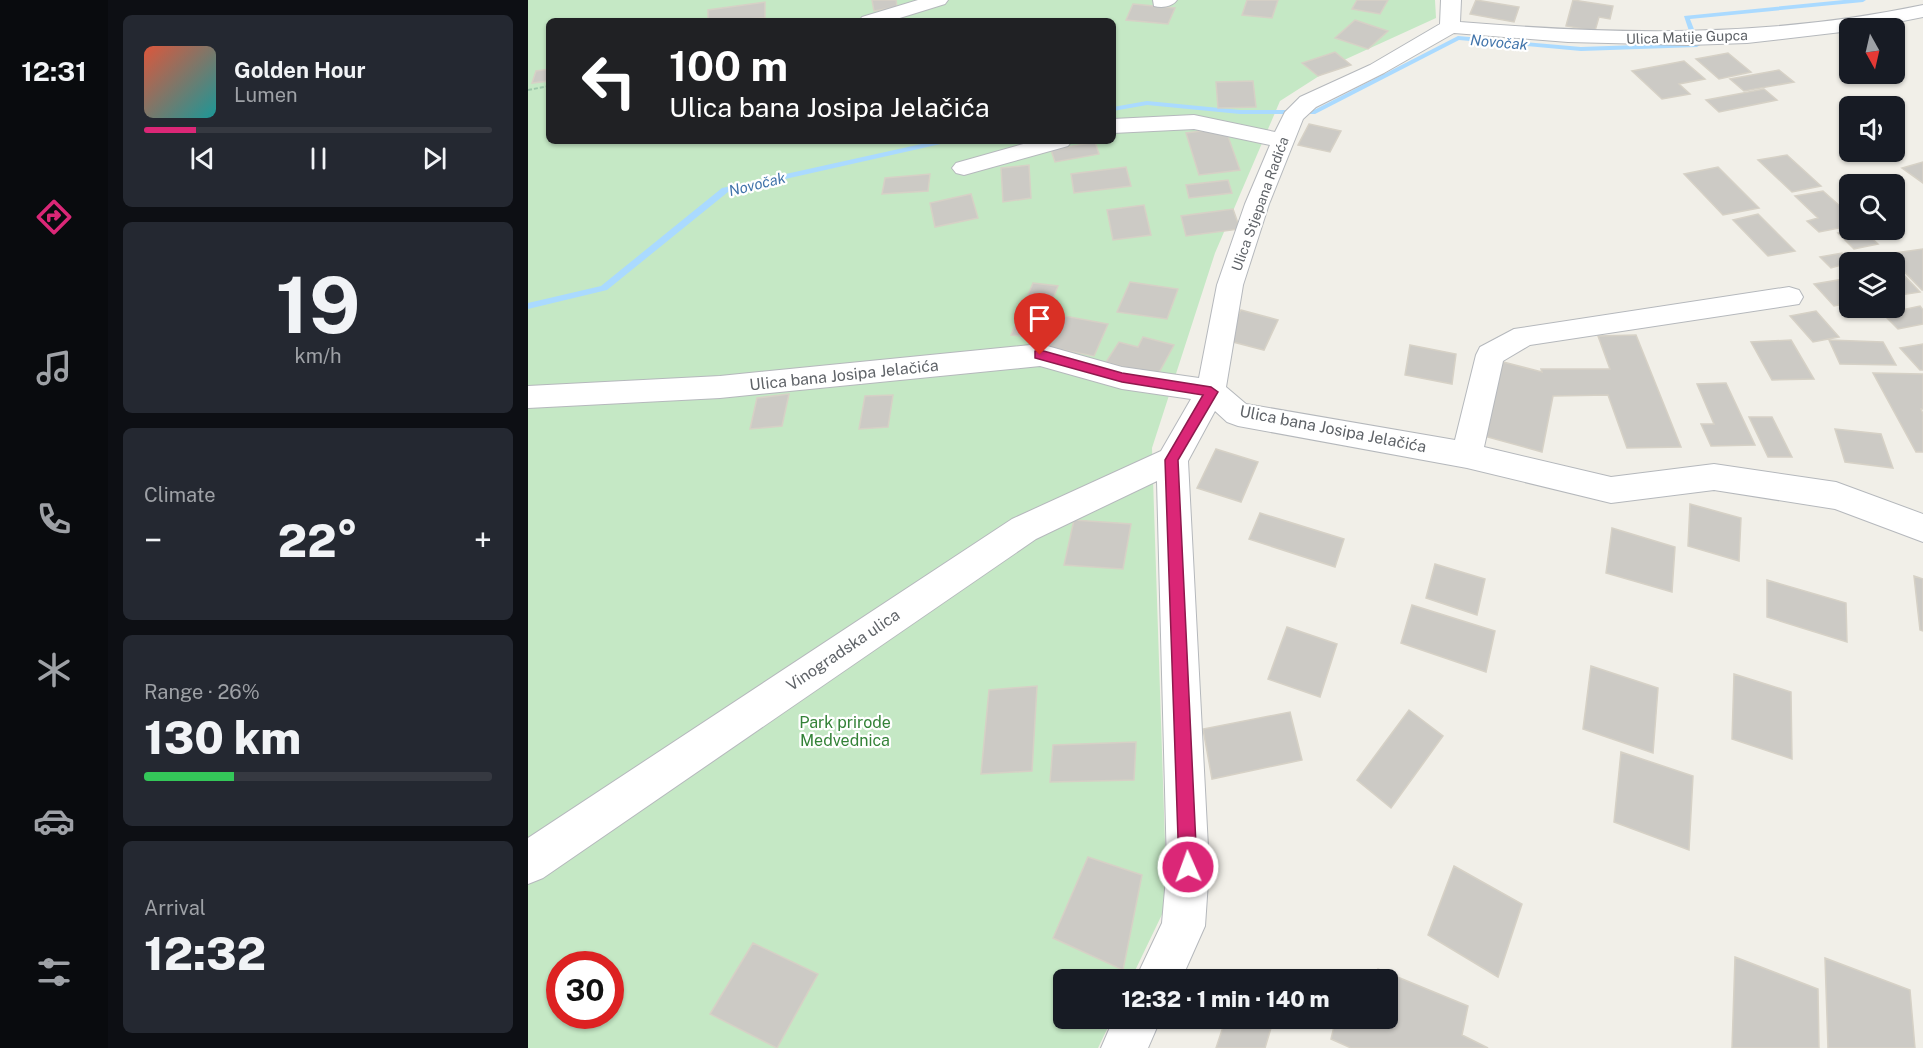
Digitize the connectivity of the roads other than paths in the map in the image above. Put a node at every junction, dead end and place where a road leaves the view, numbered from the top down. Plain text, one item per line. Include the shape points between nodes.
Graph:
1 (938, 0) edge
2 (1451, 0) edge
3 (1923, 11) edge
4 (879, 18) edge
5 (1450, 27) junction
6 (1116, 126) edge
7 (1283, 141) junction
8 (1049, 144) edge
9 (964, 168) dead end
10 (1788, 297) dead end
11 (1211, 392) junction
12 (528, 397) edge
13 (1467, 455) junction
14 (1172, 460) junction
15 (1923, 528) edge
16 (528, 863) edge
17 (1162, 969) edge
18 (1133, 1029) edge
19 (1124, 1048) edge

1 - 4 street
2 - 5 street
3 - 5 street, Ulica Matije Gupca via 1824,30 1670,39 1573,38
5 - 7 street, Ulica Stjepana Radića via 1301,109
6 - 7 street via 1194,122
7 - 11 street, Ulica Stjepana Radića via 1230,285
8 - 9 street
10 - 13 street via 1524,336 1490,355
11 - 12 street, Ulica bana Josipa Jelačića via 1122,378 1040,355 720,387
11 - 13 street, Ulica bana Josipa Jelačića via 1238,414
11 - 14 street, Ulica Stjepana Radića
13 - 15 street, Ulica bana Josipa Jelačića via 1611,490 1714,477 1825,495
14 - 16 street, Vinogradska ulica via 1024,530
14 - 17 street via 1188,867 1183,926
18 - 19 street

